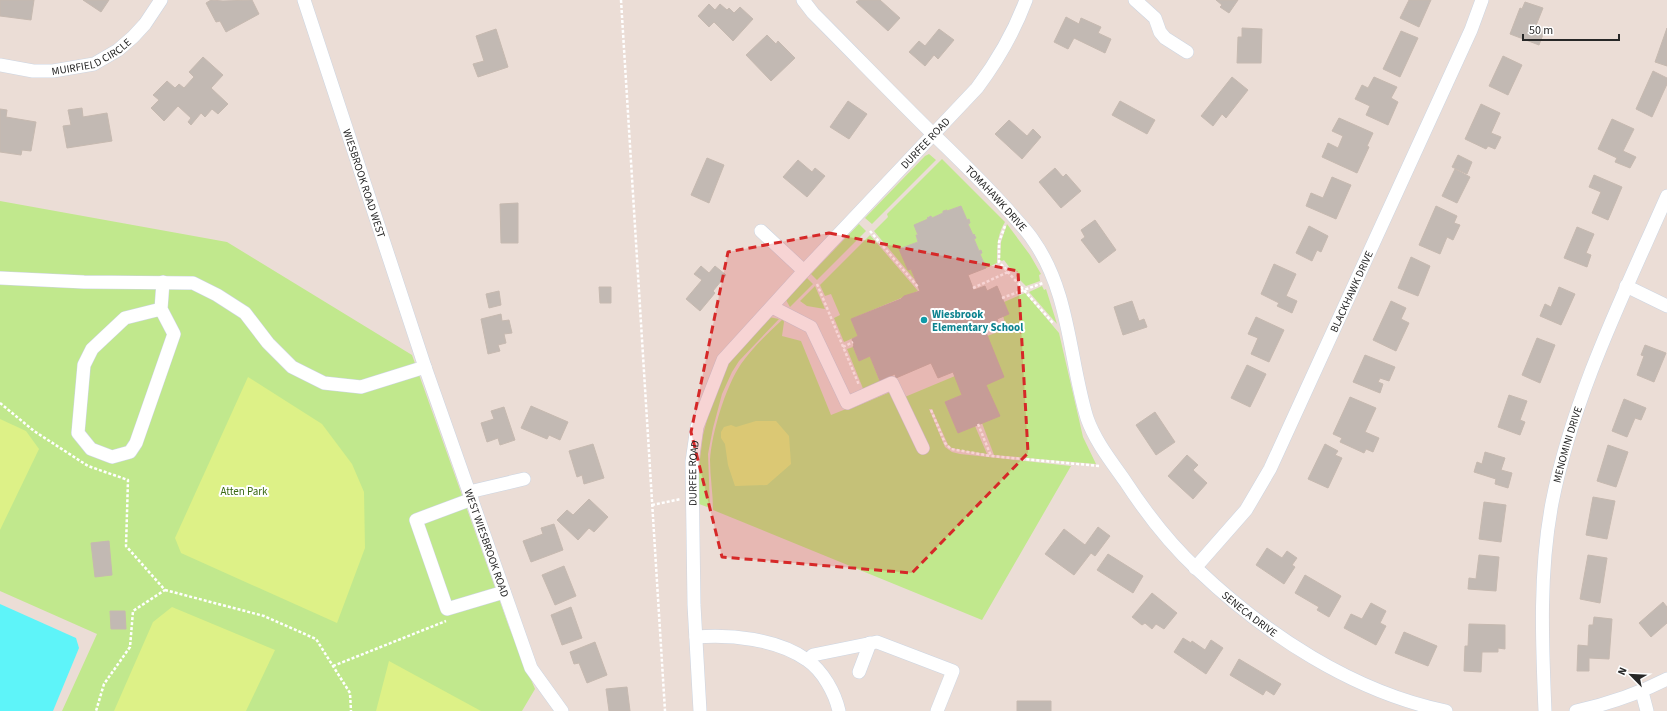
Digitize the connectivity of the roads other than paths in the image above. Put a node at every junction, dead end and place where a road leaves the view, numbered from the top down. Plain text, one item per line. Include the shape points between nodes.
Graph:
1 (160, 0) edge
2 (304, 0) edge
3 (803, 0) edge
4 (1026, 0) edge
5 (1135, 0) edge
6 (1482, 0) edge
7 (1187, 52) dead end
8 (0, 65) edge
9 (934, 135) junction
10 (1667, 196) edge
11 (761, 231) dead end
12 (804, 271) junction
13 (0, 278) edge
14 (163, 282) junction
15 (1626, 286) junction
16 (1667, 306) edge
17 (772, 307) junction
18 (161, 309) junction
19 (425, 368) junction
20 (923, 448) dead end
21 (1102, 449) joint
22 (524, 479) dead end
23 (470, 495) junction
24 (1195, 568) junction
25 (504, 592) junction
26 (696, 637) junction
27 (870, 643) junction
28 (808, 660) junction
29 (859, 672) dead end
30 (1667, 679) edge
31 (1642, 692) junction
32 (562, 711) edge
33 (700, 711) edge
34 (839, 711) edge
35 (937, 711) edge
36 (1446, 711) edge
37 (1544, 711) edge
38 (1576, 711) edge
39 (1647, 711) edge

1 - 8 street, MUIRFIELD CIRCLE via 134,37 94,64 54,71 33,71
2 - 19 street, WIESBROOK ROAD WEST
3 - 9 street, TOMAHAWK DRIVE
4 - 9 street, DURFEE ROAD via 1011,34 991,69 963,105
5 - 7 street via 1155,18 1164,38
6 - 24 street, BLACKHAWK DRIVE via 1471,30 1270,469 1246,510
9 - 12 street, DURFEE ROAD
9 - 21 street, TOMAHAWK DRIVE via 989,188 1033,240 1053,277 1069,330 1088,419
10 - 15 street, MENOMINI DRIVE
11 - 12 street
12 - 17 street, DURFEE ROAD
13 - 14 street
14 - 18 street
14 - 19 street via 193,283 218,295 245,313 268,343 292,367 324,383 361,387
15 - 16 street
15 - 37 street, MENOMINI DRIVE via 1573,422 1552,504 1542,582
17 - 20 street via 811,327 847,403 892,384
17 - 26 street, DURFEE ROAD via 723,360 697,427 692,462
18 - 18 street via 174,334 136,443 130,452 112,457 91,449 78,433 84,365 92,349 126,318
19 - 23 street, WEST WIESBROOK ROAD
21 - 24 street, SENECA DRIVE via 1156,522
22 - 23 street
23 - 25 street, WEST WIESBROOK ROAD
23 - 25 street via 416,520 447,609
24 - 36 street, SENECA DRIVE via 1260,622 1309,655 1376,689
25 - 32 street, WEST WIESBROOK ROAD via 531,668
26 - 28 street via 719,635 765,642 784,647
26 - 33 street, DURFEE ROAD
27 - 28 street via 813,655
27 - 29 street
27 - 35 street via 877,642 952,672
28 - 34 street via 827,682
30 - 31 street
31 - 38 street
31 - 39 street

